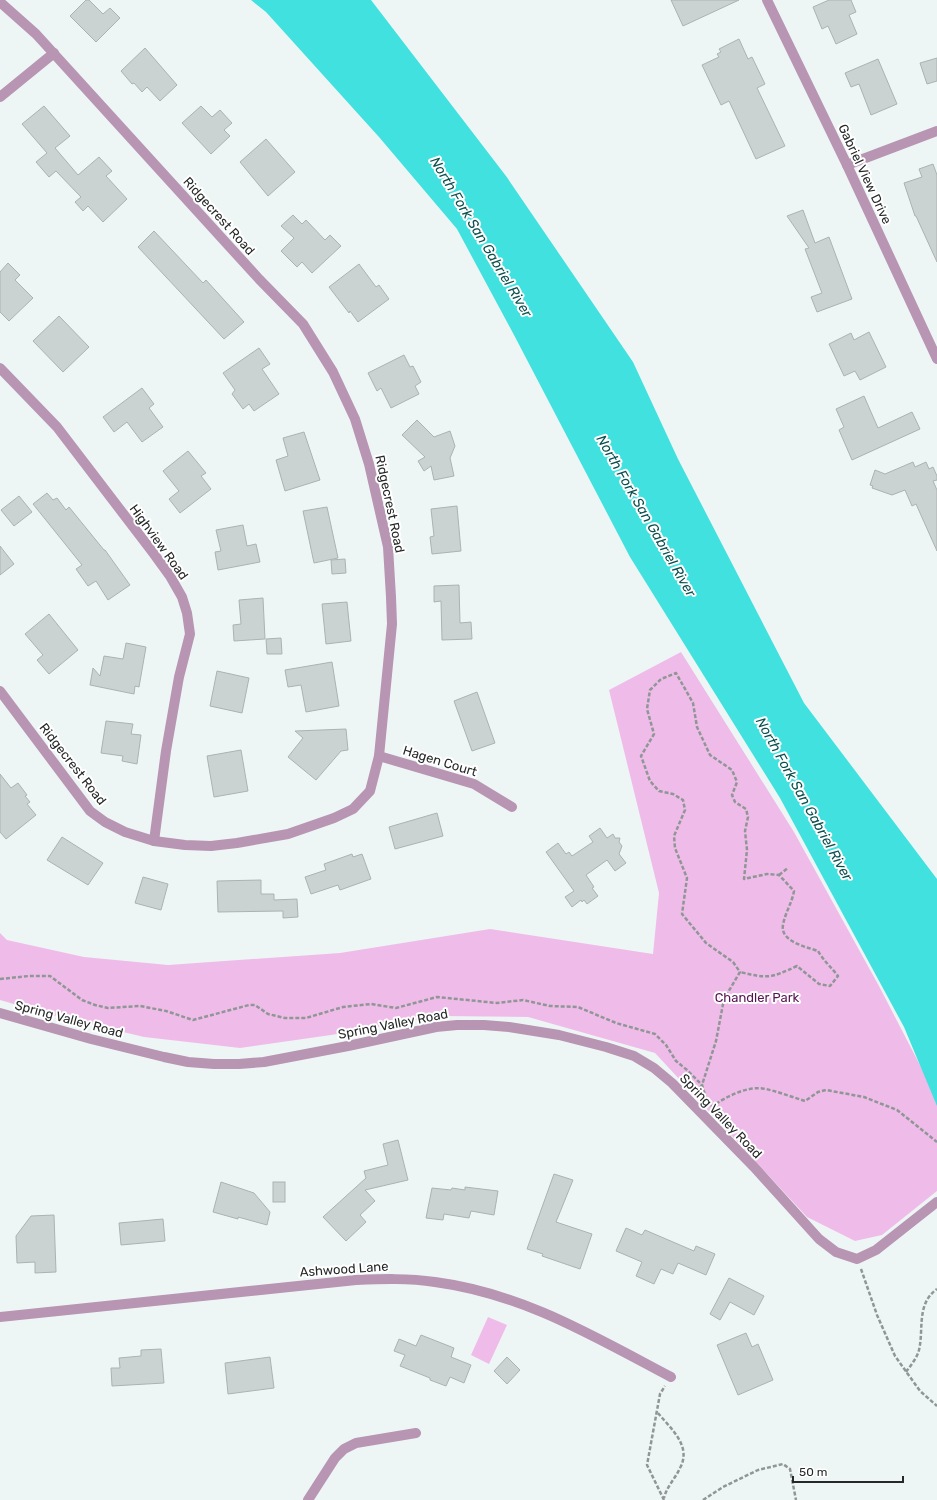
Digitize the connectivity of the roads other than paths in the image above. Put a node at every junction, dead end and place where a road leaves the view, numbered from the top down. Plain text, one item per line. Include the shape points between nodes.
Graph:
1 (767, 0) edge
2 (0, 2) edge
3 (54, 53) junction
4 (0, 97) edge
5 (937, 131) edge
6 (846, 165) junction
7 (937, 359) edge
8 (0, 368) edge
9 (0, 691) edge
10 (379, 756) junction
11 (512, 807) dead end
12 (154, 841) junction
13 (0, 1013) edge
14 (937, 1202) edge
15 (0, 1318) edge
16 (671, 1377) road end
17 (416, 1433) dead end
18 (308, 1500) edge

1 - 6 street, Gabriel View Drive
2 - 3 street, Ridgecrest Road
3 - 4 street
3 - 10 street, Ridgecrest Road via 303,324 333,372 355,419 367,457 388,547 392,624
5 - 6 street
6 - 7 street, Gabriel View Drive
8 - 12 street, Highview Road via 57,427 162,565 182,597 190,634 179,677 166,751
9 - 12 street, Ridgecrest Road via 90,811 125,832
10 - 11 street, Hagen Court via 474,784
10 - 12 street, Ridgecrest Road via 370,791 353,809 334,818 288,834 237,843 198,845
13 - 14 street, Spring Valley Road via 164,1057 214,1064 264,1062 436,1027 484,1025 558,1035 634,1056 654,1068 672,1083 754,1167 819,1239 836,1252 857,1259 876,1250
15 - 16 street, Ashwood Lane via 356,1280 433,1281 495,1294 530,1306
17 - 18 street via 356,1443 344,1449 335,1458

